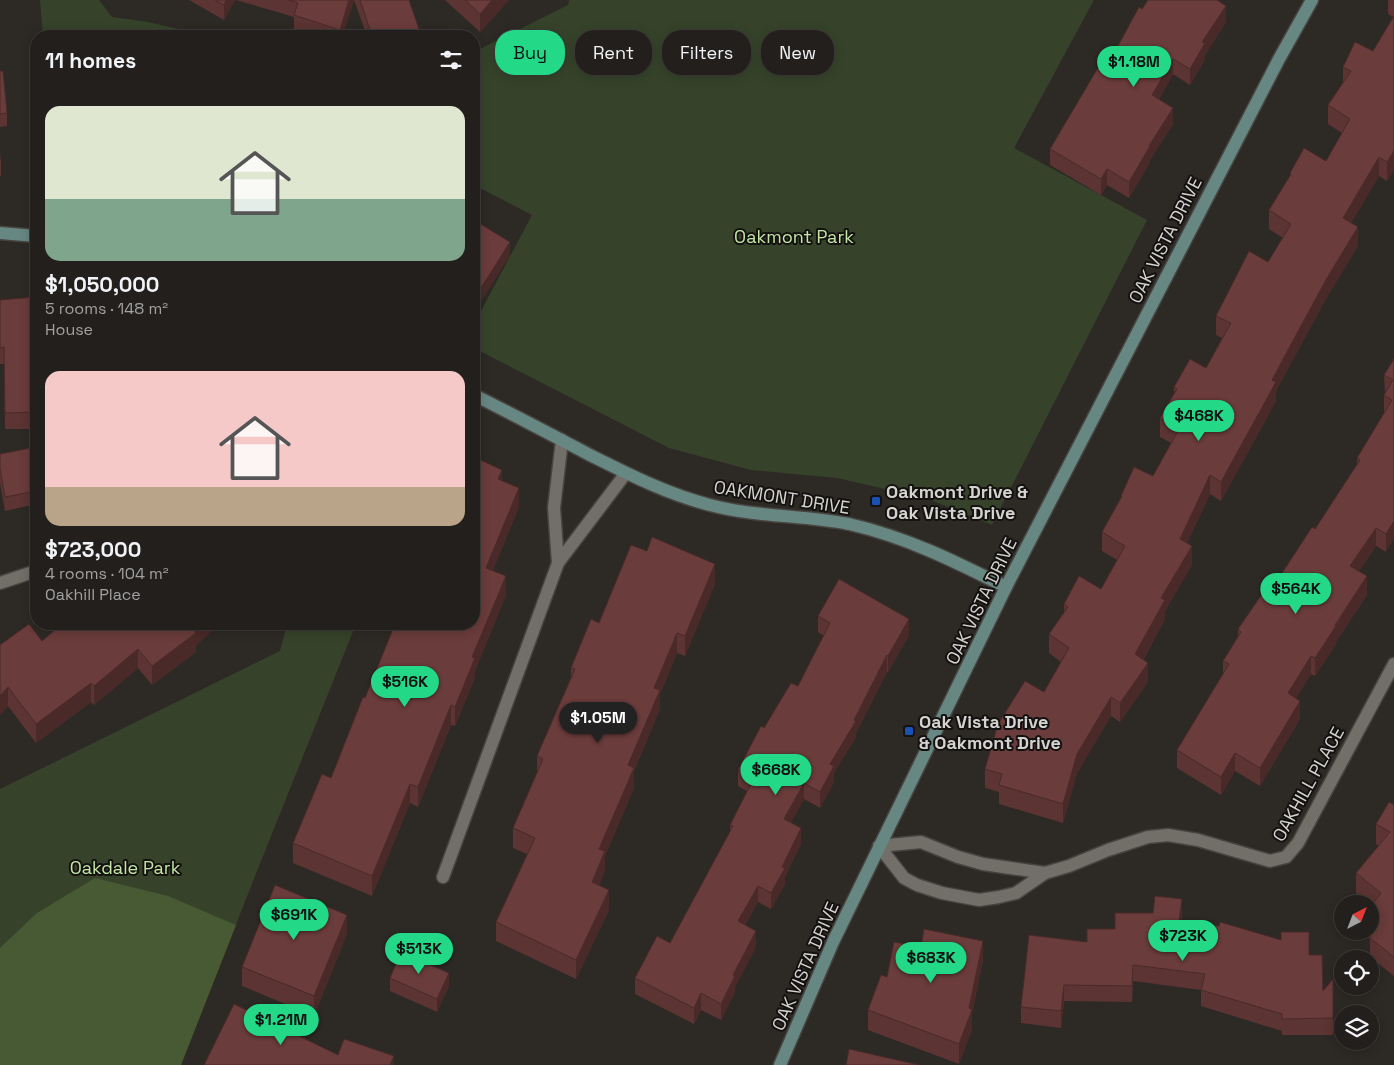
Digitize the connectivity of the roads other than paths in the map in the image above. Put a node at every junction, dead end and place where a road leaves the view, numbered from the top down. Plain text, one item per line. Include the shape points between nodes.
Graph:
1 (1312, 0) edge
2 (0, 233) edge
3 (30, 236) edge
4 (480, 398) edge
5 (562, 440) junction
6 (626, 473) junction
7 (558, 564) junction
8 (30, 572) edge
9 (0, 583) edge
10 (1006, 587) junction
11 (1394, 664) edge
12 (879, 846) junction
13 (1045, 873) junction
14 (443, 877) dead end
15 (780, 1065) edge

1 - 10 street, OAK VISTA DRIVE via 1278,58
2 - 3 street
4 - 5 street, OAKMONT DRIVE
5 - 6 street, OAKMONT DRIVE
5 - 7 street via 554,508
6 - 7 street
6 - 10 street, OAKMONT DRIVE via 657,487 740,512 846,524 880,532 940,554
7 - 14 street
8 - 9 street
10 - 12 street, OAK VISTA DRIVE
11 - 13 street, OAKHILL PLACE via 1298,843 1286,857 1270,860 1191,838 1148,836
12 - 13 street, OAKHILL PLACE via 921,842 983,864
12 - 13 street, OAKHILL PLACE via 904,878 961,898 979,900 1016,893
12 - 15 street, OAK VISTA DRIVE

